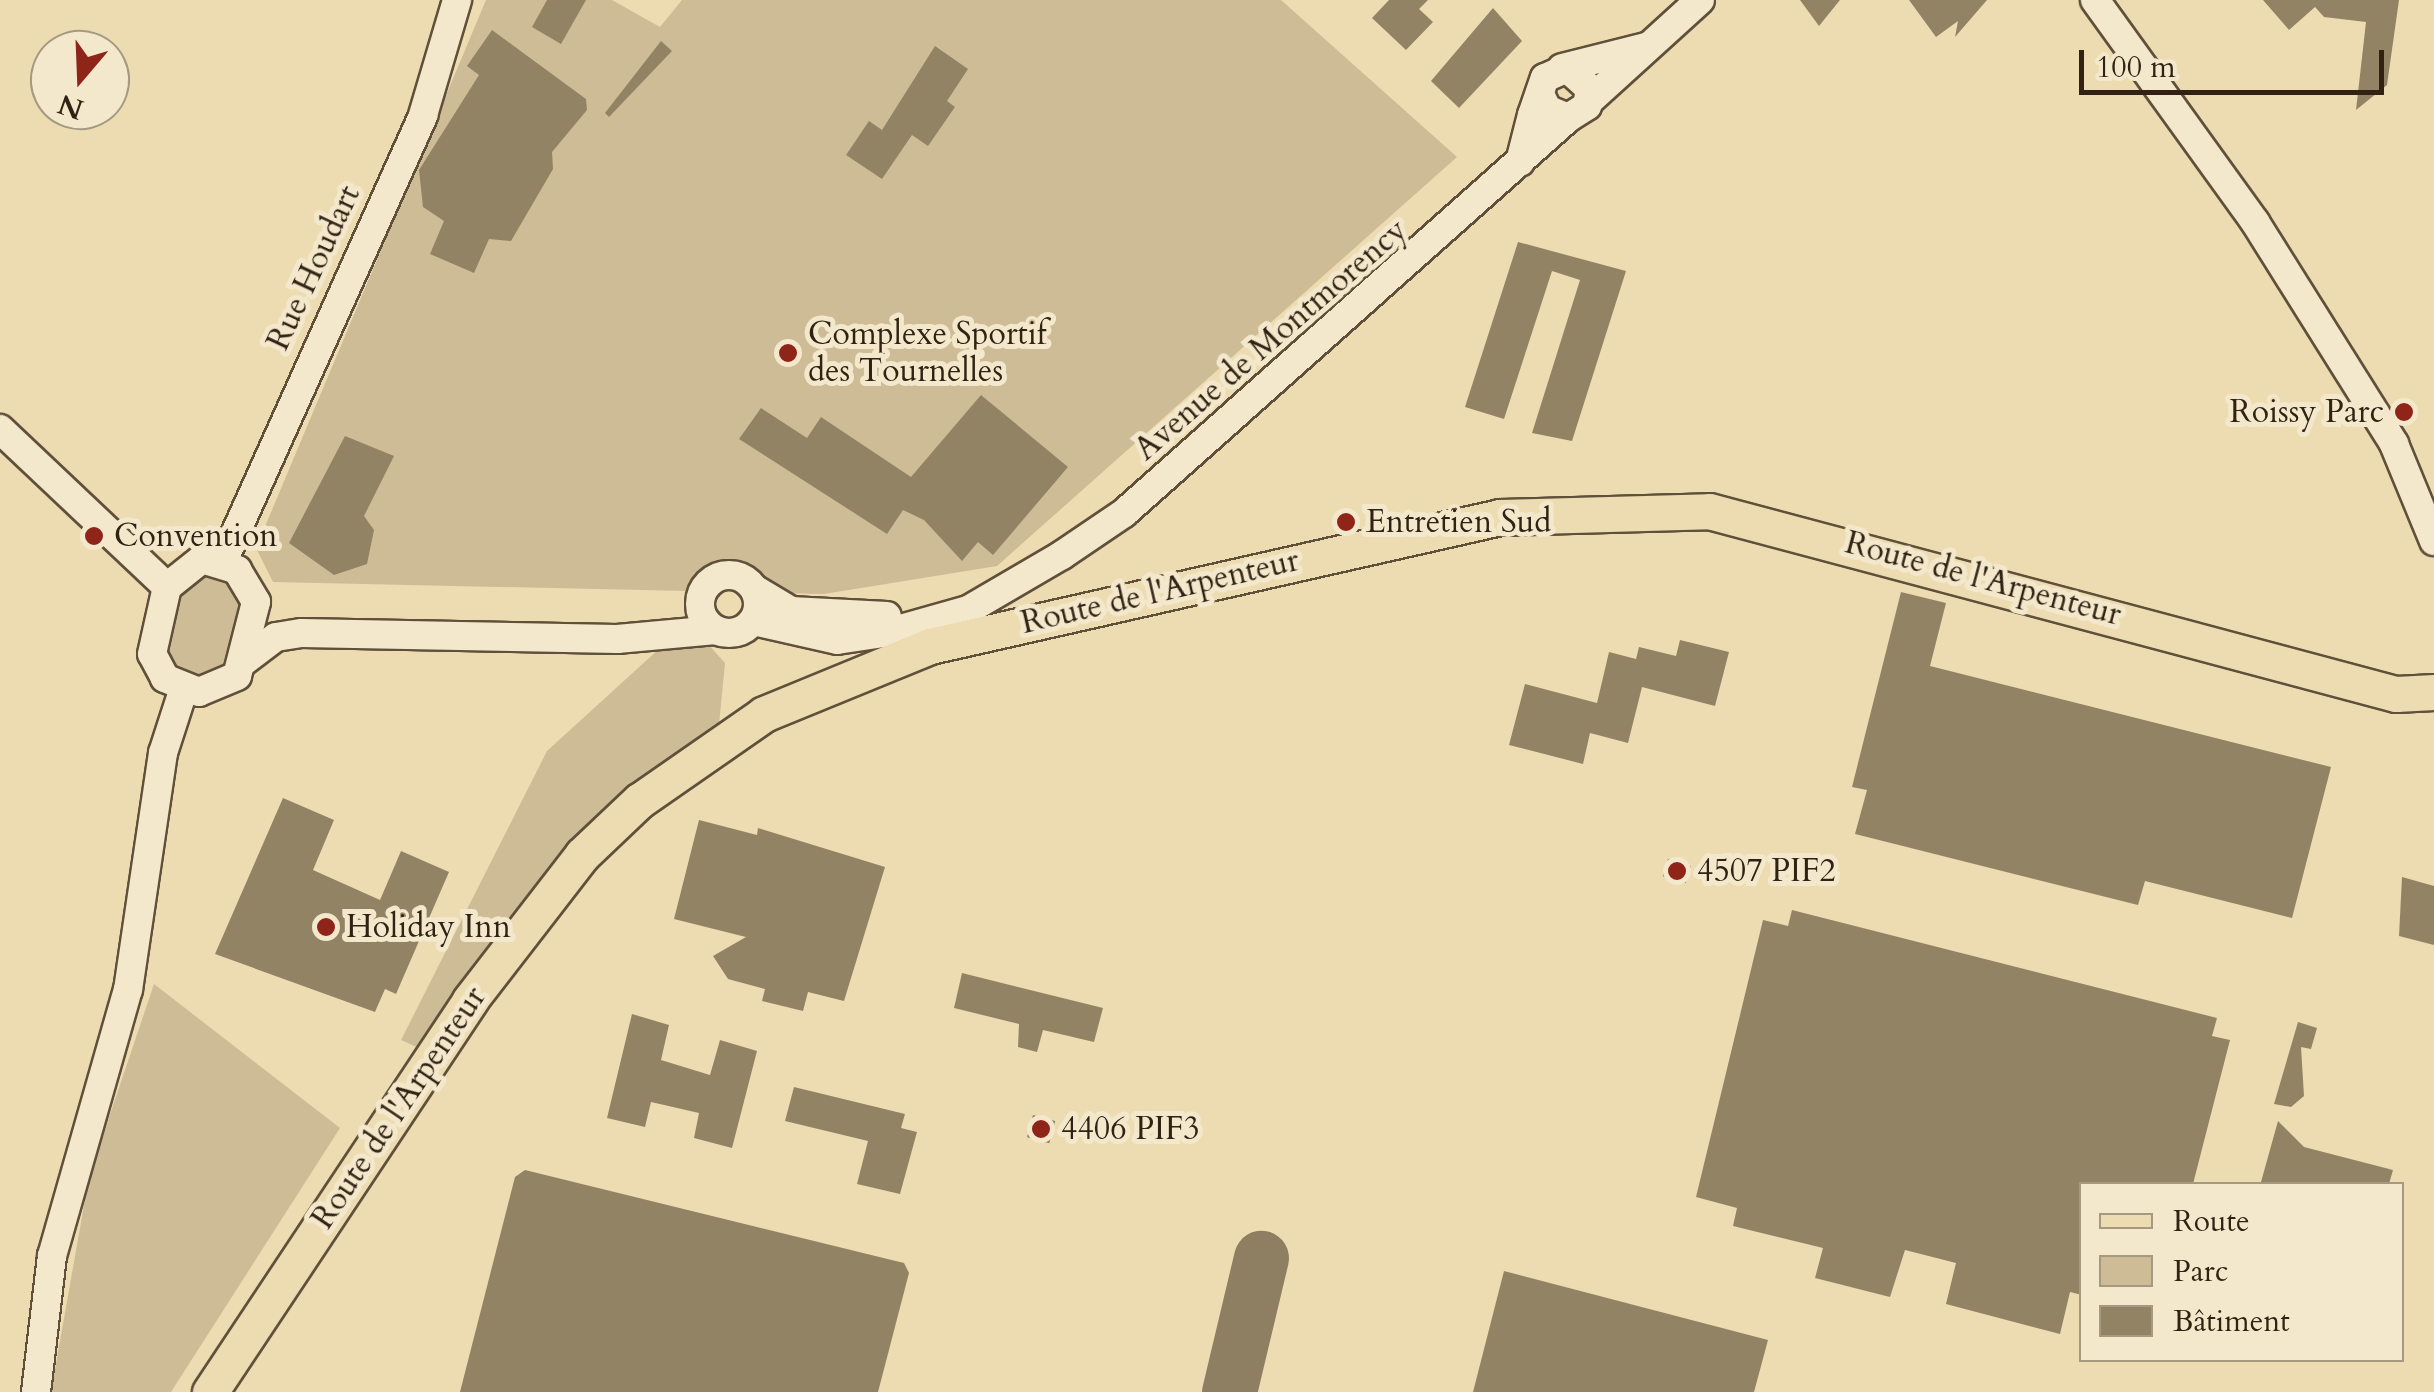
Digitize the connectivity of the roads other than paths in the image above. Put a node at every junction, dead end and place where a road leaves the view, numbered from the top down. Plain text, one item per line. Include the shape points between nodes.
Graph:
1 (458, 0) edge
2 (1700, 0) edge
3 (2094, 0) edge
4 (1652, 46) junction
5 (1562, 68) junction
6 (1540, 94) junction
7 (1578, 109) junction
8 (1518, 168) junction
9 (0, 428) edge
10 (2434, 542) edge
11 (1062, 555) junction
12 (222, 562) junction
13 (166, 586) junction
14 (706, 587) junction
15 (756, 590) junction
16 (255, 598) junction
17 (754, 620) junction
18 (716, 630) junction
19 (302, 633) junction
20 (648, 634) junction
21 (244, 662) junction
22 (184, 688) junction
23 (2432, 694) edge
24 (36, 1392) edge
25 (210, 1392) edge

1 - 12 street, Rue Houdart via 423,116
2 - 4 street, Avenue de Montmorency
3 - 10 street via 2255,222 2394,444
4 - 5 street
4 - 7 street, Avenue de Montmorency
5 - 6 street
5 - 7 street via 1582,74
6 - 7 street via 1547,109
6 - 8 street
7 - 8 street, Avenue de Montmorency
8 - 11 street, Avenue de Montmorency via 1124,513
9 - 13 street
11 - 15 street, Avenue de Montmorency via 961,601 892,616 811,615
11 - 17 street, Avenue de Montmorency via 968,610 890,632 806,637
12 - 13 street via 184,566
12 - 16 street
13 - 22 street via 152,654
14 - 15 street via 732,574
14 - 18 street via 701,614
14 - 20 street
15 - 17 street
16 - 19 street
16 - 21 street
17 - 18 street via 738,632
18 - 20 street
19 - 20 street
19 - 21 street via 276,637
21 - 22 street via 214,691
22 - 24 street via 164,753 128,990 52,1256
23 - 25 main road, Route de l'Arpenteur via 2396,694 1709,511 1500,518 930,646 764,714 654,790 582,855 492,968

